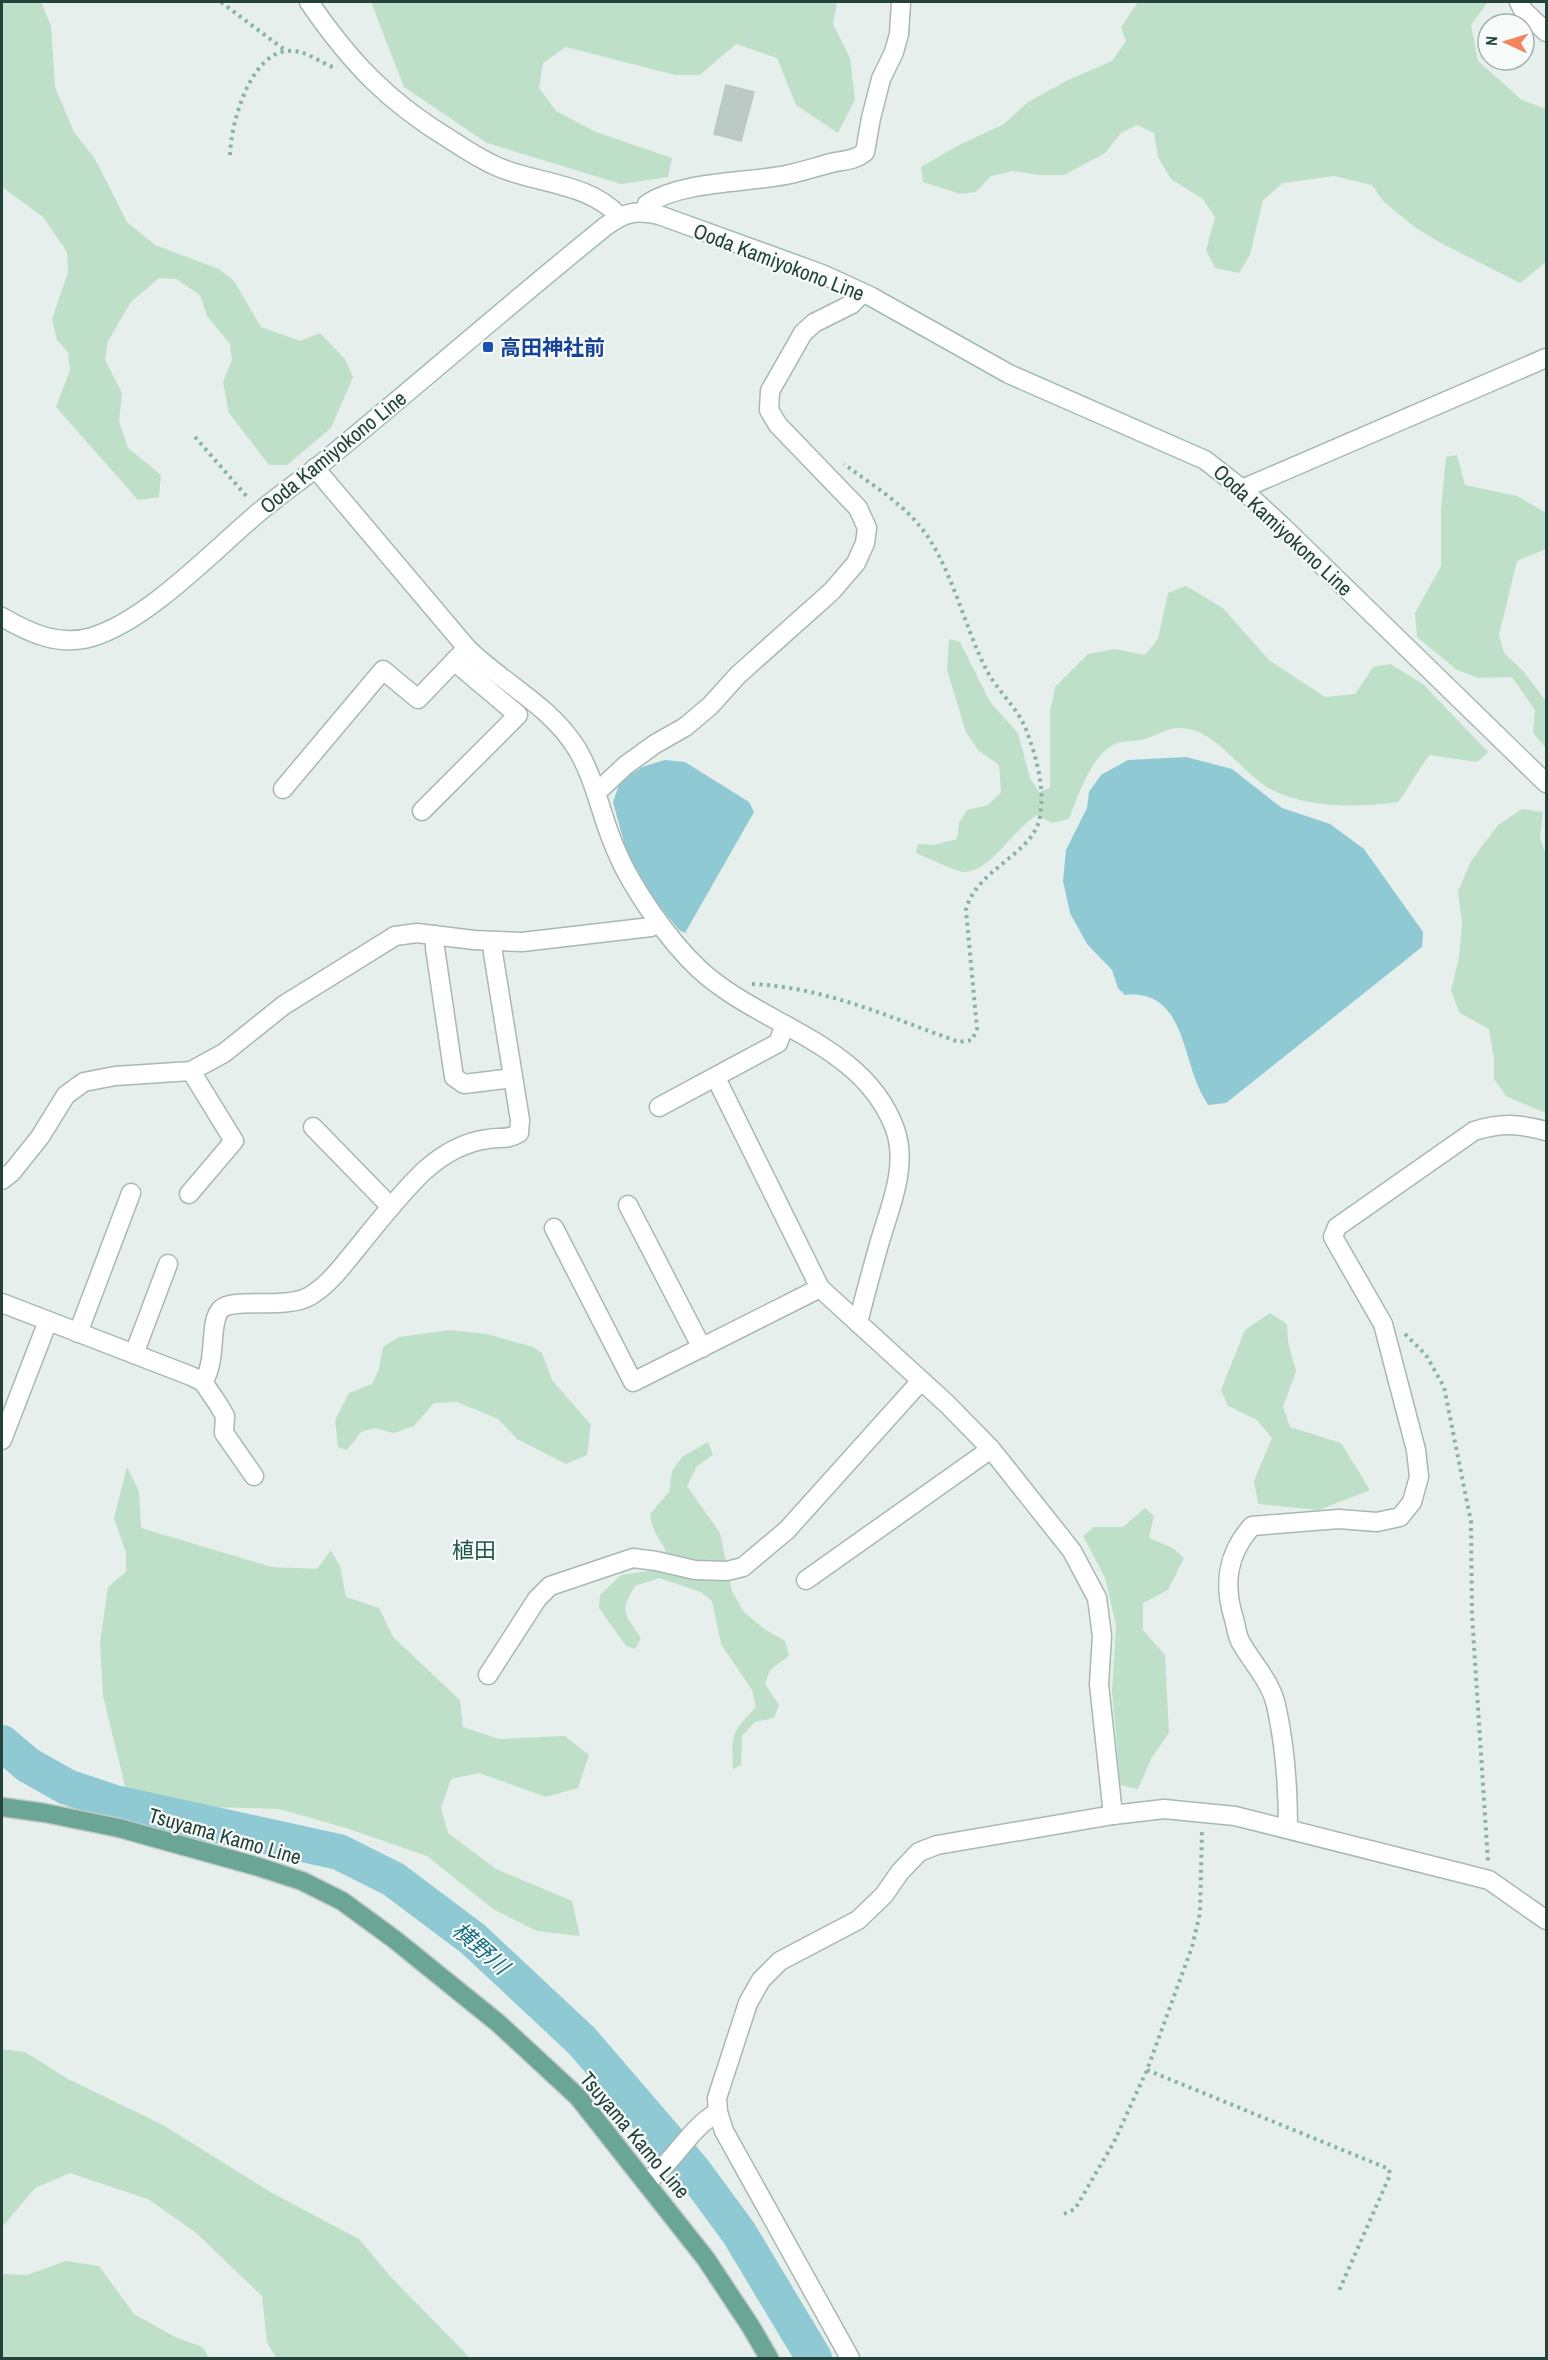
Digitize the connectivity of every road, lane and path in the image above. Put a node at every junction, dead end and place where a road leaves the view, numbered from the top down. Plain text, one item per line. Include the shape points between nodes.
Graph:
1 (221, 2) edge
2 (309, 2) edge
3 (901, 2) edge
4 (1519, 2) edge
5 (1546, 32) edge
6 (286, 51) junction
7 (364, 74) junction
8 (230, 155) dead end
9 (645, 212) junction
10 (619, 216) junction
11 (862, 293) junction
12 (1546, 358) edge
13 (195, 437) dead end
14 (843, 464) dead end
15 (315, 468) junction
16 (1242, 489) junction
17 (260, 511) junction
18 (2, 617) edge
19 (461, 655) junction
20 (1546, 783) edge
21 (284, 789) dead end
22 (597, 792) junction
23 (422, 811) dead end
24 (658, 921) junction
25 (435, 935) junction
26 (493, 941) junction
27 (718, 986) junction
28 (785, 1025) junction
29 (191, 1071) junction
30 (513, 1078) junction
31 (716, 1078) junction
32 (659, 1107) dead end
33 (313, 1127) dead end
34 (1546, 1131) edge
35 (2, 1180) edge
36 (131, 1193) dead end
37 (189, 1194) dead end
38 (628, 1205) dead end
39 (391, 1207) junction
40 (554, 1228) dead end
41 (168, 1263) dead end
42 (820, 1288) junction
43 (2, 1303) edge
44 (48, 1321) junction
45 (858, 1323) junction
46 (1383, 1324) junction
47 (78, 1333) junction
48 (702, 1348) junction
49 (134, 1354) junction
50 (203, 1382) junction
51 (920, 1382) junction
52 (2, 1440) edge
53 (992, 1449) junction
54 (255, 1476) dead end
55 (806, 1580) dead end
56 (489, 1675) dead end
57 (2, 1807) edge
58 (1202, 1812) junction
59 (1113, 1815) junction
60 (1288, 1828) junction
61 (1489, 1880) junction
62 (1546, 1920) edge
63 (1147, 2070) junction
64 (713, 2115) junction
65 (646, 2182) junction
66 (1064, 2214) dead end
67 (1338, 2293) dead end
68 (769, 2358) edge
69 (850, 2358) edge

1 - 6 path
2 - 7 street
3 - 9 street via 899,34 881,79 865,152 857,159 661,195 647,204
4 - 5 street
6 - 7 path via 303,52 350,74
6 - 8 path via 267,59 250,82 234,119
7 - 10 street via 417,119 473,154 499,168 586,194 607,204
9 - 10 street, Ooda Kamiyokono Line
9 - 11 street, Ooda Kamiyokono Line via 822,274
10 - 15 street, Ooda Kamiyokono Line
11 - 16 street, Ooda Kamiyokono Line via 1008,374 1205,460
11 - 22 street via 852,304 814,323 803,333 770,391 769,410 778,425 858,508 867,528 856,563 832,591 738,675 710,706 626,765
12 - 16 street
13 - 17 path
14 - 27 path via 898,504 919,524 937,553 975,647 1027,731 1040,778 1042,804 1038,824 969,898 966,910 977,1029 972,1040 959,1042 808,990
15 - 17 street, Ooda Kamiyokono Line
15 - 19 street
16 - 20 street, Ooda Kamiyokono Line
17 - 18 street, Ooda Kamiyokono Line via 166,593 119,627 69,641 42,637
19 - 21 street via 418,699 383,670
19 - 22 street via 484,665 557,722 577,749
19 - 23 street via 518,715
22 - 24 street via 615,849 631,882
24 - 26 street via 651,927 522,942
24 - 27 street via 696,967
25 - 26 street
25 - 29 street via 395,936 284,1005 224,1053
25 - 30 street via 454,1077 464,1084
26 - 30 street
27 - 28 street
28 - 31 street via 778,1042
28 - 45 street via 814,1040 855,1072 883,1104 896,1131 900,1165
29 - 35 street via 84,1082 66,1095 40,1137
29 - 37 street via 234,1141
30 - 39 street via 519,1134 510,1139 466,1143 450,1151 424,1171
31 - 32 street
31 - 42 street
33 - 39 street
34 - 46 street via 1520,1124 1474,1131 1337,1227 1333,1237
36 - 47 street
38 - 48 street
39 - 50 street via 327,1284 309,1297 290,1304 233,1304 222,1308 215,1319 212,1362
40 - 48 street via 633,1382
41 - 49 street
42 - 45 street
42 - 48 street
43 - 44 street
44 - 47 street
44 - 52 street
45 - 51 street
46 - 60 street via 1416,1450 1419,1477 1412,1502 1400,1517 1377,1522 1339,1519 1252,1526 1239,1540 1229,1569 1229,1602 1239,1640 1266,1678 1276,1704 1288,1789
46 - 61 path via 1402,1331 1426,1355 1444,1387 1471,1522 1472,1615
47 - 49 street
49 - 50 street
50 - 54 street via 225,1416 224,1433
51 - 53 street
51 - 56 street via 787,1530 743,1567 695,1570 633,1558 550,1587 537,1599
53 - 55 street
53 - 59 street via 1072,1551 1097,1598 1102,1636 1099,1684
57 - 65 main road, Tsuyama Kamo Line via 119,1828 259,1867 302,1881 342,1902 394,1939 522,2045 578,2097
58 - 59 street via 1164,1809
58 - 60 street
58 - 63 path via 1200,1913 1192,1947
59 - 64 street via 937,1845 918,1852 858,1920 780,1961 760,1980 730,2050
60 - 61 street
61 - 62 street
63 - 66 path via 1088,2189 1075,2209
63 - 67 path via 1389,2169 1390,2175
64 - 65 street
64 - 69 street
65 - 68 main road, Tsuyama Kamo Line via 706,2259

